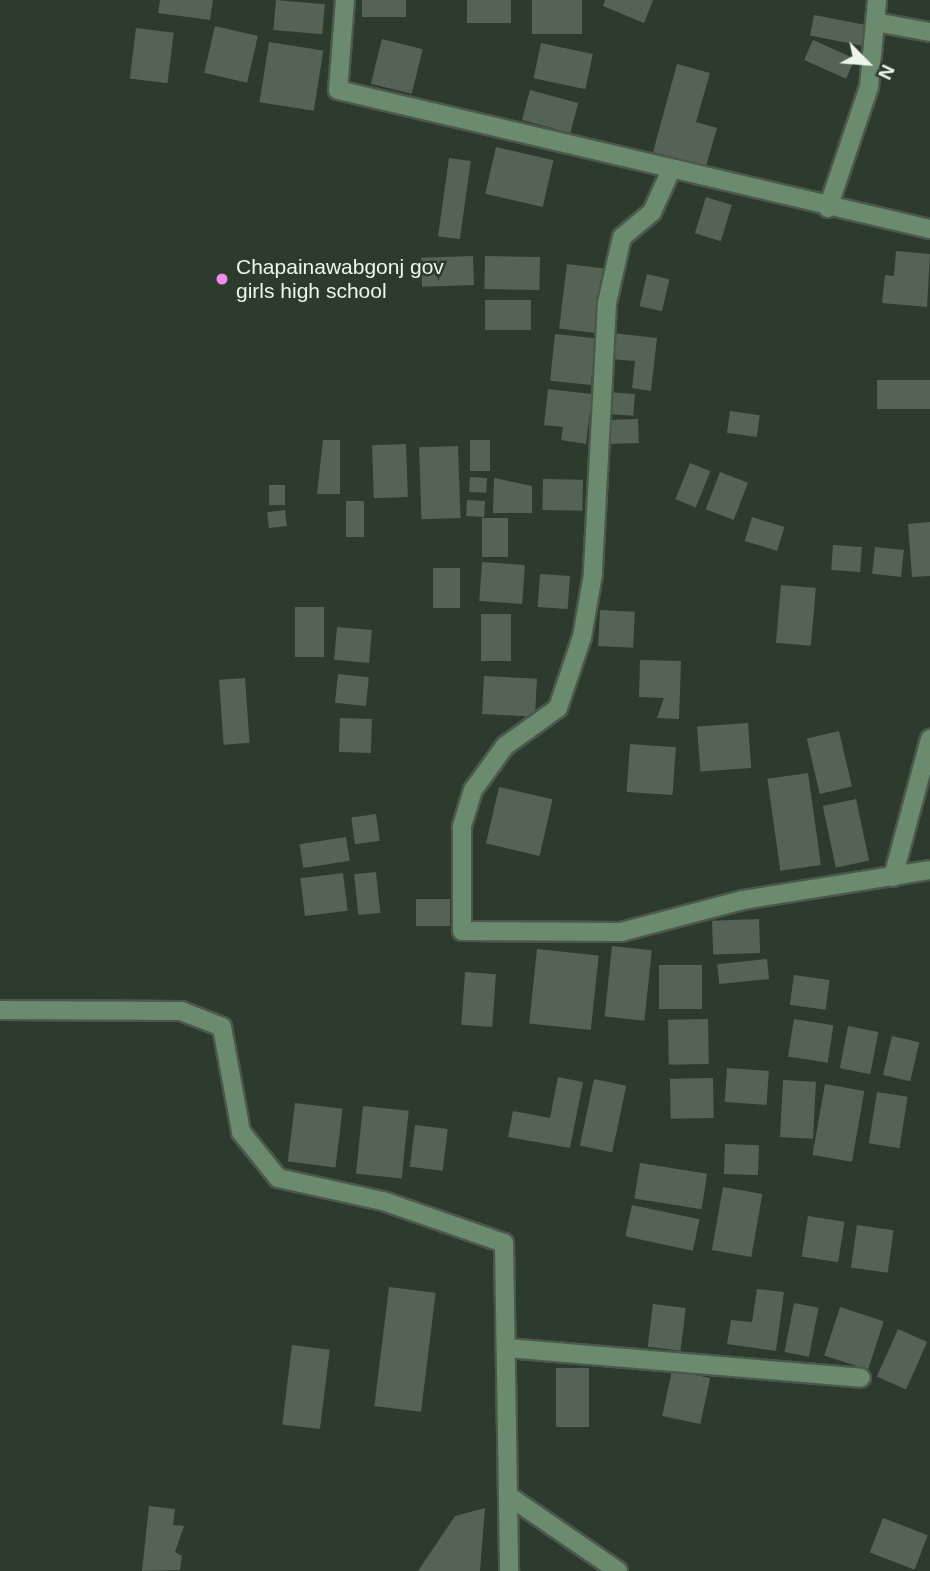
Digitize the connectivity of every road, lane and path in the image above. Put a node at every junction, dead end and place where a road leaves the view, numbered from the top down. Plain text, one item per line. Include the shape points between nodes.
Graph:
1 (345, 0) edge
2 (877, 0) edge
3 (875, 22) junction
4 (930, 32) edge
5 (671, 170) junction
6 (828, 208) junction
7 (930, 229) edge
8 (930, 739) edge
9 (930, 870) edge
10 (893, 877) junction
11 (0, 1010) edge
12 (507, 1348) junction
13 (861, 1378) dead end
14 (510, 1497) junction
15 (509, 1571) edge
16 (618, 1571) edge

1 - 5 street via 338,90
2 - 3 street
3 - 4 street
3 - 6 street via 869,87
5 - 6 street
5 - 10 street via 652,212 622,237 607,303 593,574 582,637 558,708 505,746 473,790 462,827 462,931 621,932 743,900
6 - 7 street
8 - 10 street
9 - 10 street
11 - 12 street via 181,1011 222,1027 241,1132 278,1178 383,1201 504,1243
12 - 13 street
12 - 14 street
14 - 15 street
14 - 16 street

